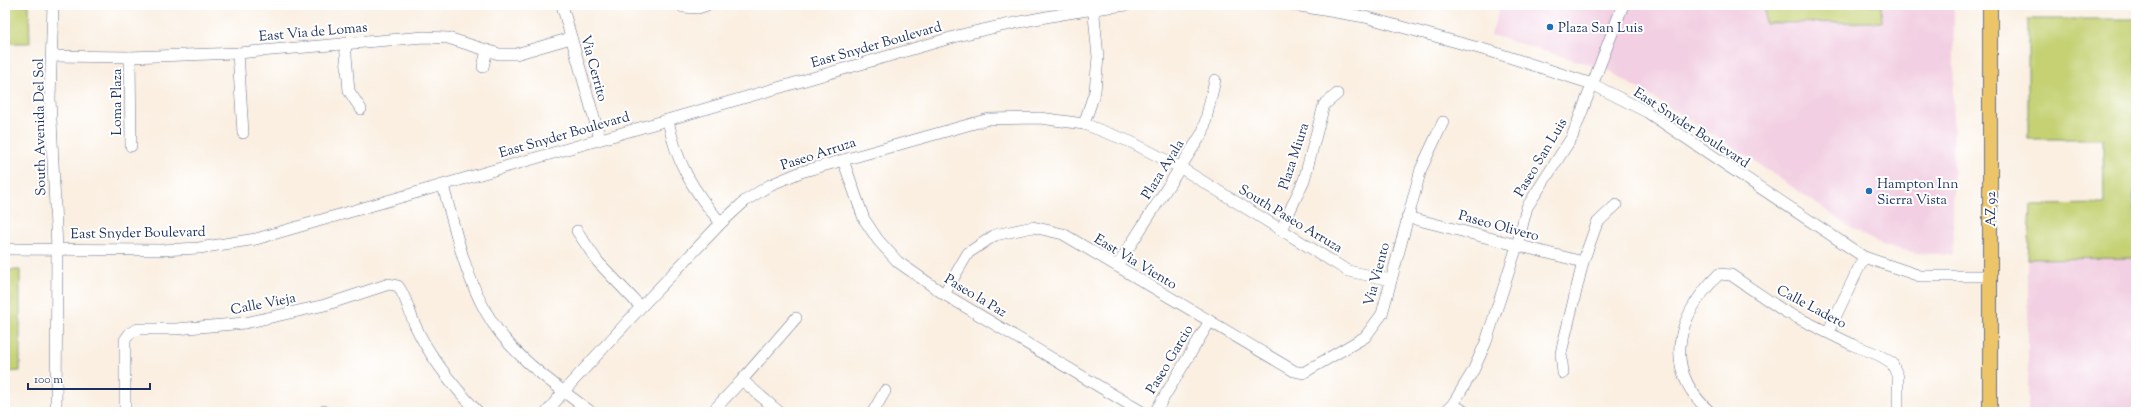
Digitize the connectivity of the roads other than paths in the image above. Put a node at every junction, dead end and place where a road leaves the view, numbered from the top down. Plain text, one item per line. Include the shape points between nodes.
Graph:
1 (53, 5) edge
2 (562, 5) edge
3 (681, 5) edge
4 (707, 5) edge
5 (1126, 5) edge
6 (1294, 5) edge
7 (1623, 5) edge
8 (1990, 5) edge
9 (1093, 7) edge
10 (1349, 9) edge
11 (572, 38) junction
12 (345, 43) junction
13 (487, 50) junction
14 (238, 53) junction
15 (52, 56) junction
16 (130, 57) junction
17 (483, 67) dead end
18 (1215, 80) dead end
19 (1592, 84) junction
20 (1336, 94) dead end
21 (361, 109) dead end
22 (668, 120) junction
23 (1443, 122) dead end
24 (1084, 124) junction
25 (242, 133) dead end
26 (600, 139) junction
27 (131, 146) dead end
28 (842, 160) junction
29 (1181, 168) junction
30 (443, 186) junction
31 (1616, 205) dead end
32 (1407, 217) junction
33 (721, 223) junction
34 (1281, 230) junction
35 (577, 231) dead end
36 (1517, 246) junction
37 (5, 249) edge
38 (57, 249) junction
39 (1864, 257) junction
40 (1583, 262) junction
41 (1116, 266) junction
42 (1990, 276) junction
43 (1391, 280) junction
44 (944, 294) junction
45 (641, 308) junction
46 (796, 318) dead end
47 (1210, 321) junction
48 (1828, 332) junction
49 (1325, 361) joint
50 (1563, 373) dead end
51 (742, 380) junction
52 (564, 391) junction
53 (885, 391) dead end
54 (1449, 408) edge
55 (56, 412) edge
56 (125, 412) edge
57 (478, 412) edge
58 (547, 412) edge
59 (591, 412) edge
60 (712, 412) edge
61 (779, 412) edge
62 (873, 412) edge
63 (1142, 412) edge
64 (1155, 412) edge
65 (1465, 412) edge
66 (1710, 412) edge
67 (1898, 412) edge
68 (1990, 412) edge

1 - 15 street, South Avenida Del Sol
2 - 11 street, Via Cerrito
3 - 4 street via 698,8
5 - 9 street, East Snyder Boulevard
6 - 10 street, East Snyder Boulevard
7 - 19 street, Paseo San Luis
8 - 42 main road, AZ 92 / AZ 92
9 - 22 street, East Snyder Boulevard via 960,35
9 - 24 street via 1098,56 1095,91
10 - 19 street, East Snyder Boulevard
11 - 13 street, East Via de Lomas via 516,54 499,54
11 - 26 street, Via Cerrito
12 - 13 street, East Via de Lomas via 424,37 448,38
12 - 14 street, East Via de Lomas
12 - 21 street via 349,91
13 - 17 street
14 - 16 street, East Via de Lomas
14 - 25 street
15 - 16 street, East Via de Lomas
15 - 38 street, South Avenida Del Sol via 50,98
16 - 27 street, Loma Plaza
18 - 29 street, Plaza Ayala via 1202,132
19 - 36 street, Paseo San Luis via 1572,137 1527,207
19 - 39 street, East Snyder Boulevard via 1647,112
20 - 34 street, Plaza Miura via 1324,105 1304,180
22 - 26 street, East Snyder Boulevard
22 - 33 street via 685,174 700,199
23 - 32 street, Via Viento via 1421,169
24 - 28 street, Paseo Arruza via 1040,118 989,119
24 - 29 street, Paseo Arruza via 1131,142
26 - 30 street, East Snyder Boulevard
28 - 33 street, Paseo Arruza via 801,172 770,185 745,201
28 - 44 street, Paseo la Paz via 864,219 878,240 898,262
29 - 34 street, South Paseo Arruza
29 - 41 street, Plaza Ayala
30 - 38 street, East Snyder Boulevard via 256,239 199,248 161,250
30 - 52 street via 468,272 486,312 504,337
31 - 40 street via 1597,223
32 - 36 street, Paseo Olivero
32 - 43 street, Via Viento
33 - 45 street, Paseo Arruza
34 - 43 street, South Paseo Arruza via 1348,271
35 - 45 street via 598,262
36 - 40 street, Paseo Olivero
36 - 54 street, Paseo San Luis via 1486,342 1473,371
37 - 38 street, East Snyder Boulevard
38 - 55 street
39 - 42 street, East Snyder Boulevard via 1920,276
39 - 48 street
40 - 50 street via 1560,353
41 - 44 street, East Via Viento via 1063,234 1033,227 995,235 968,253
41 - 47 street, East Via Viento
42 - 68 main road, AZ 92 / AZ 92
43 - 49 street, Via Viento via 1382,314 1365,337
44 - 63 street, Paseo la Paz
45 - 52 street, Paseo Arruza
46 - 51 street
47 - 49 street, East Via Viento via 1294,371 1303,373
47 - 64 street, Paseo Garcio
48 - 66 street, Calle Ladero via 1784,311 1731,275 1719,274 1689,312 1682,331 1680,356 1684,378 1695,397
48 - 67 street, Calle Ladero via 1892,363 1898,377
51 - 60 street
51 - 61 street
52 - 58 street, Paseo Arruza
52 - 59 street
53 - 62 street
54 - 65 street
56 - 57 street, Calle Vieja via 125,340 130,333 138,329 245,324 325,305 389,284 398,286 403,293 414,324 430,354

